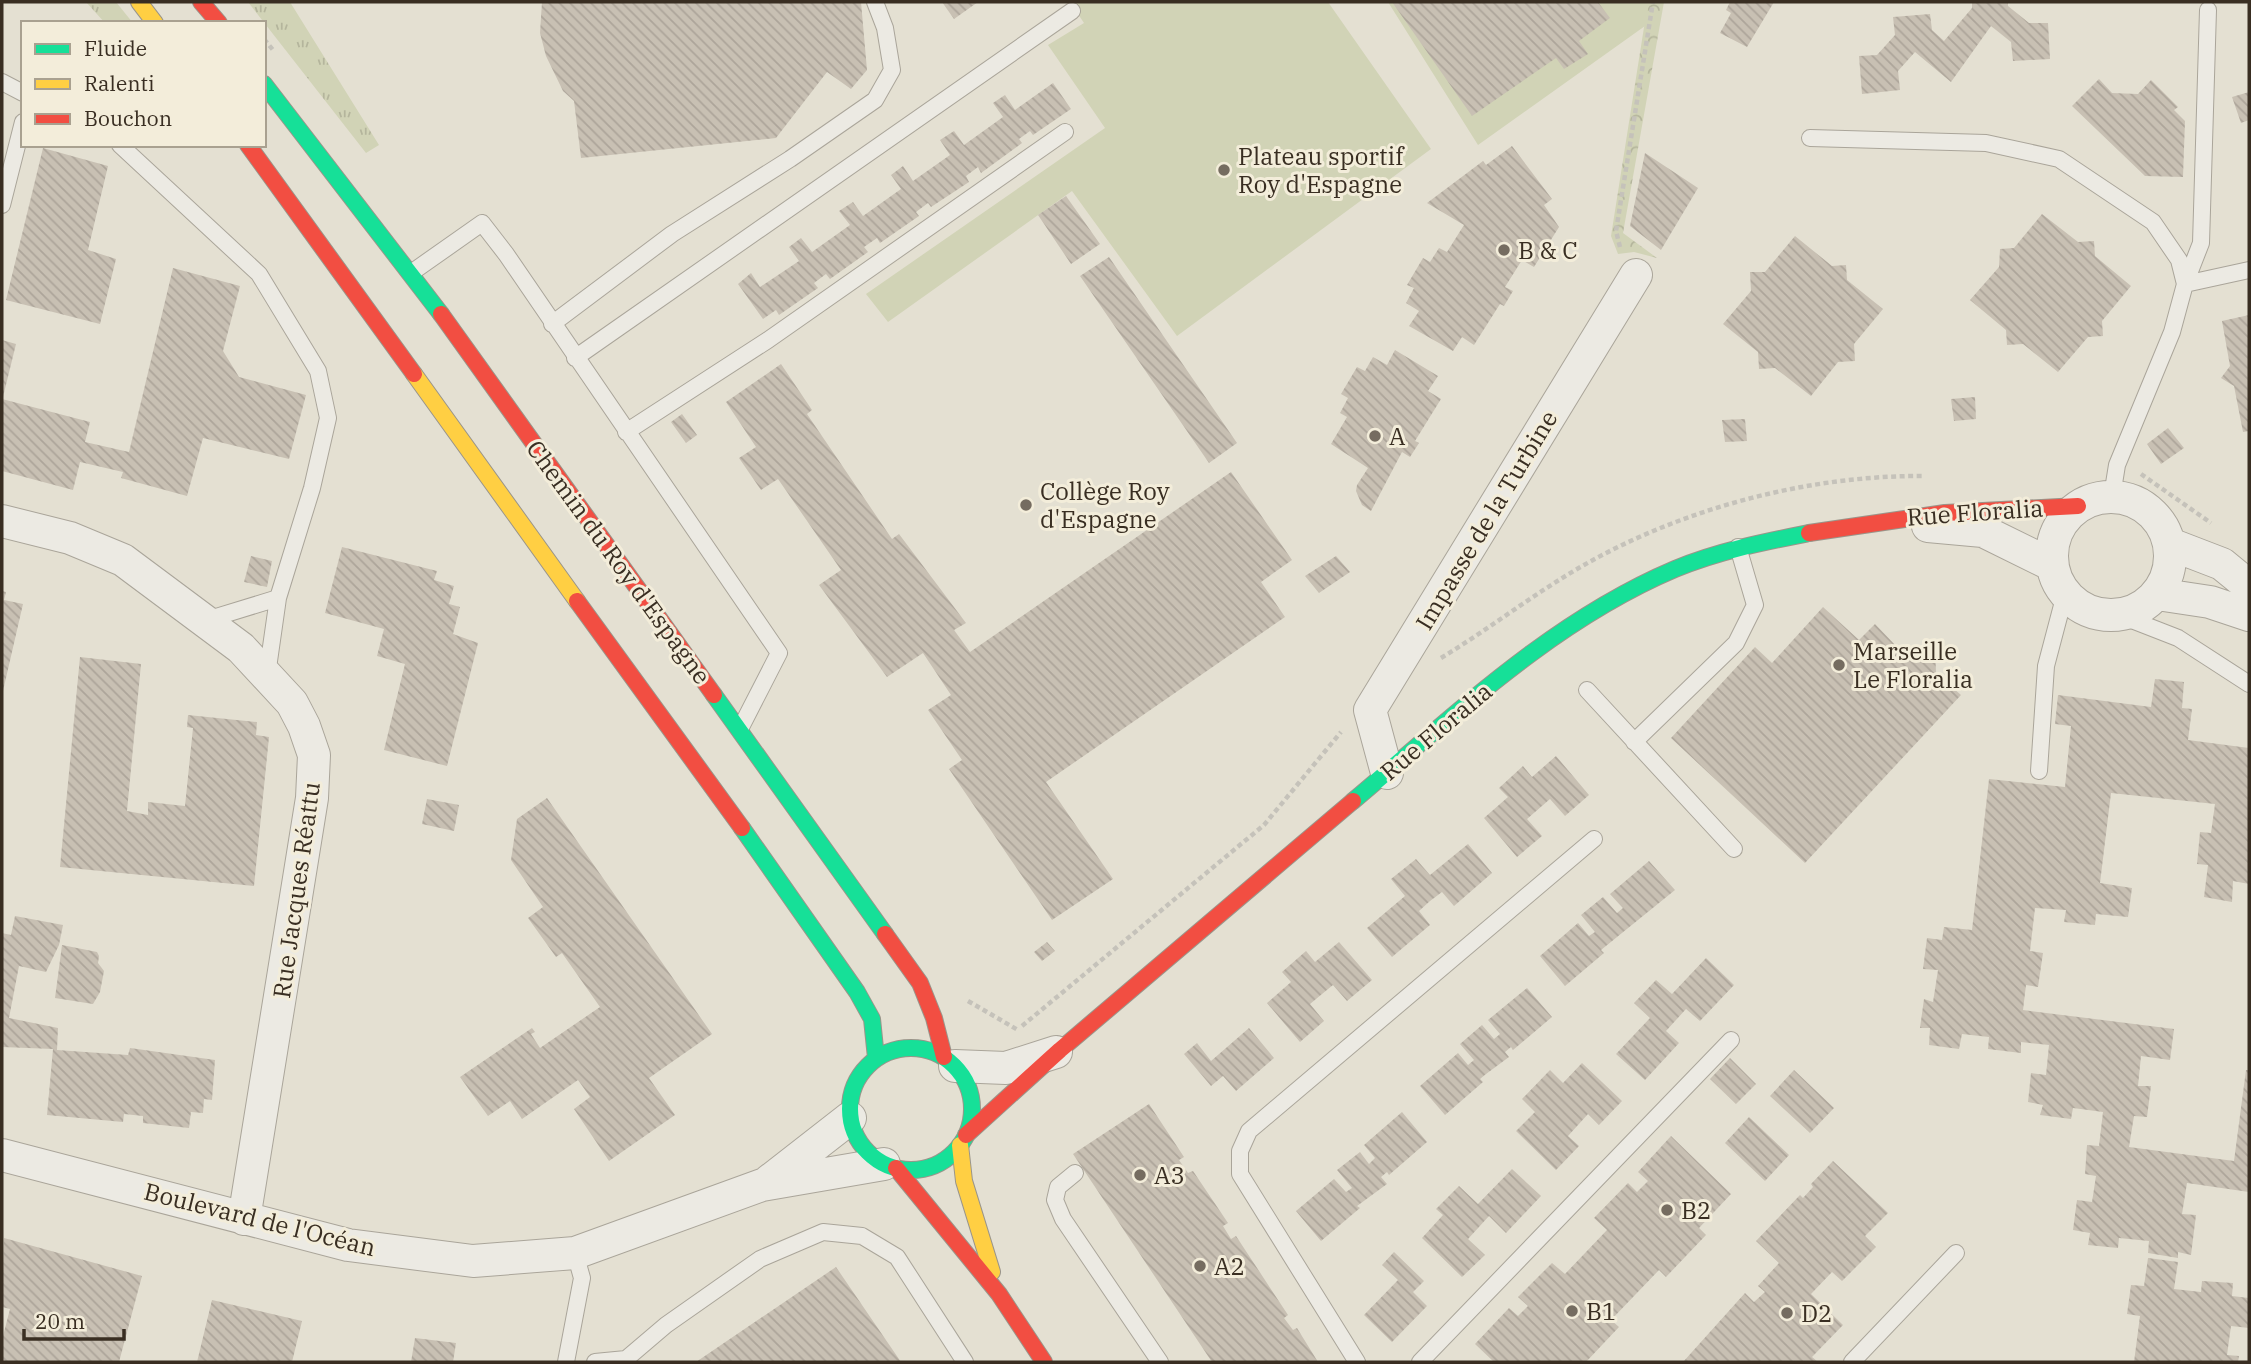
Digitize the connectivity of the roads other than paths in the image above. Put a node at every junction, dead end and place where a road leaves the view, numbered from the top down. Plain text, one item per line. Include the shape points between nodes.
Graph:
1 (139, 2) edge
2 (201, 2) edge
3 (875, 2) edge
4 (2208, 10) dead end
5 (1072, 11) dead end
6 (153, 21) edge
7 (217, 21) edge
8 (2, 82) edge
9 (21, 92) edge
10 (268, 93) edge
11 (21, 130) edge
12 (1065, 132) dead end
13 (1810, 138) dead end
14 (122, 147) edge
15 (249, 147) edge
16 (2, 205) edge
17 (2249, 270) edge
18 (411, 273) junction
19 (1636, 275) road end
20 (2185, 284) junction
21 (552, 324) junction
22 (575, 358) junction
23 (626, 432) junction
24 (2112, 496) junction
25 (2078, 506) junction
26 (2, 521) edge
27 (1871, 521) junction
28 (2170, 544) junction
29 (1738, 547) junction
30 (2052, 565) junction
31 (2249, 586) edge
32 (2065, 594) junction
33 (2157, 594) junction
34 (278, 598) junction
35 (2119, 615) junction
36 (2249, 615) edge
37 (203, 621) junction
38 (267, 676) junction
39 (2249, 684) edge
40 (1587, 690) dead end
41 (740, 729) junction
42 (1634, 742) junction
43 (2039, 771) dead end
44 (1387, 773) junction
45 (1594, 839) dead end
46 (1734, 849) dead end
47 (1731, 1040) dead end
48 (1060, 1050) junction
49 (876, 1058) junction
50 (949, 1061) junction
51 (850, 1118) junction
52 (963, 1140) junction
53 (2, 1155) edge
54 (890, 1166) junction
55 (1075, 1173) dead end
56 (762, 1185) junction
57 (244, 1219) junction
58 (575, 1253) junction
59 (1956, 1253) dead end
60 (999, 1294) junction
61 (567, 1359) edge
62 (593, 1362) edge
63 (965, 1362) edge
64 (1044, 1362) edge
65 (1160, 1362) edge
66 (1357, 1362) edge
67 (1420, 1362) edge
68 (1852, 1362) edge

1 - 6 street
2 - 7 street
3 - 21 lane via 892,70 875,100 672,234
4 - 20 lane via 2201,243
5 - 22 lane
8 - 9 lane
10 - 18 street, Chemin du Roy d'Espagne
11 - 16 lane
12 - 23 lane via 768,340
13 - 20 lane via 1986,143 2059,159 2153,222 2179,260
14 - 34 lane via 259,274 318,371 328,418
15 - 49 street via 858,992 872,1020
17 - 20 lane
18 - 21 lane via 482,223
18 - 41 street, Chemin du Roy d'Espagne
19 - 44 street, Impasse de la Turbine via 1370,710
20 - 24 lane via 2172,332 2117,465
21 - 22 lane
22 - 23 lane
23 - 41 lane via 779,653
24 - 25 street
24 - 28 street via 2132,499 2150,509
25 - 27 street, Rue Floralia via 1985,507
25 - 30 street via 2062,522 2053,542
26 - 37 street, Rue Jacques Réattu via 70,538 123,560
27 - 29 street, Rue Floralia
27 - 30 street, Rue Floralia via 1983,531
28 - 31 street via 2222,564
28 - 33 street via 2167,579
29 - 42 lane via 1755,605 1736,643
29 - 44 street, Rue Floralia via 1675,569 1596,609 1518,661
30 - 32 street
32 - 35 street via 2080,607
32 - 43 lane via 2046,666
33 - 35 street via 2140,608
33 - 36 street via 2210,602
34 - 37 lane
34 - 38 lane
35 - 39 lane via 2178,638
37 - 38 street, Rue Jacques Réattu via 241,648
38 - 57 street, Rue Jacques Réattu via 292,703 304,726 314,755 313,799
40 - 42 lane
41 - 50 street, Chemin du Roy d'Espagne via 919,983
42 - 46 lane
44 - 48 street, Rue Floralia
45 - 66 lane via 1249,1131 1240,1150 1240,1174
47 - 67 lane
48 - 50 street, Rue Floralia via 1006,1068
48 - 52 street, Rue Floralia
49 - 50 street via 909,1047 927,1049
49 - 51 street via 854,1085
50 - 52 street via 966,1081 971,1099 971,1118
51 - 54 street via 868,1153
51 - 56 street, Boulevard de l'Océan
52 - 54 street via 947,1158 931,1166 914,1170
52 - 60 street via 964,1181
53 - 57 street, Boulevard de l'Océan
54 - 56 street, Boulevard de l'Océan
54 - 60 street
55 - 65 lane via 1058,1187 1055,1200 1063,1219
56 - 58 street, Boulevard de l'Océan
57 - 58 street, Boulevard de l'Océan via 348,1245 472,1261
58 - 61 lane via 582,1278
59 - 68 lane
60 - 64 street
61 - 62 lane
62 - 63 lane via 626,1359 760,1259 823,1232 862,1236 897,1257

